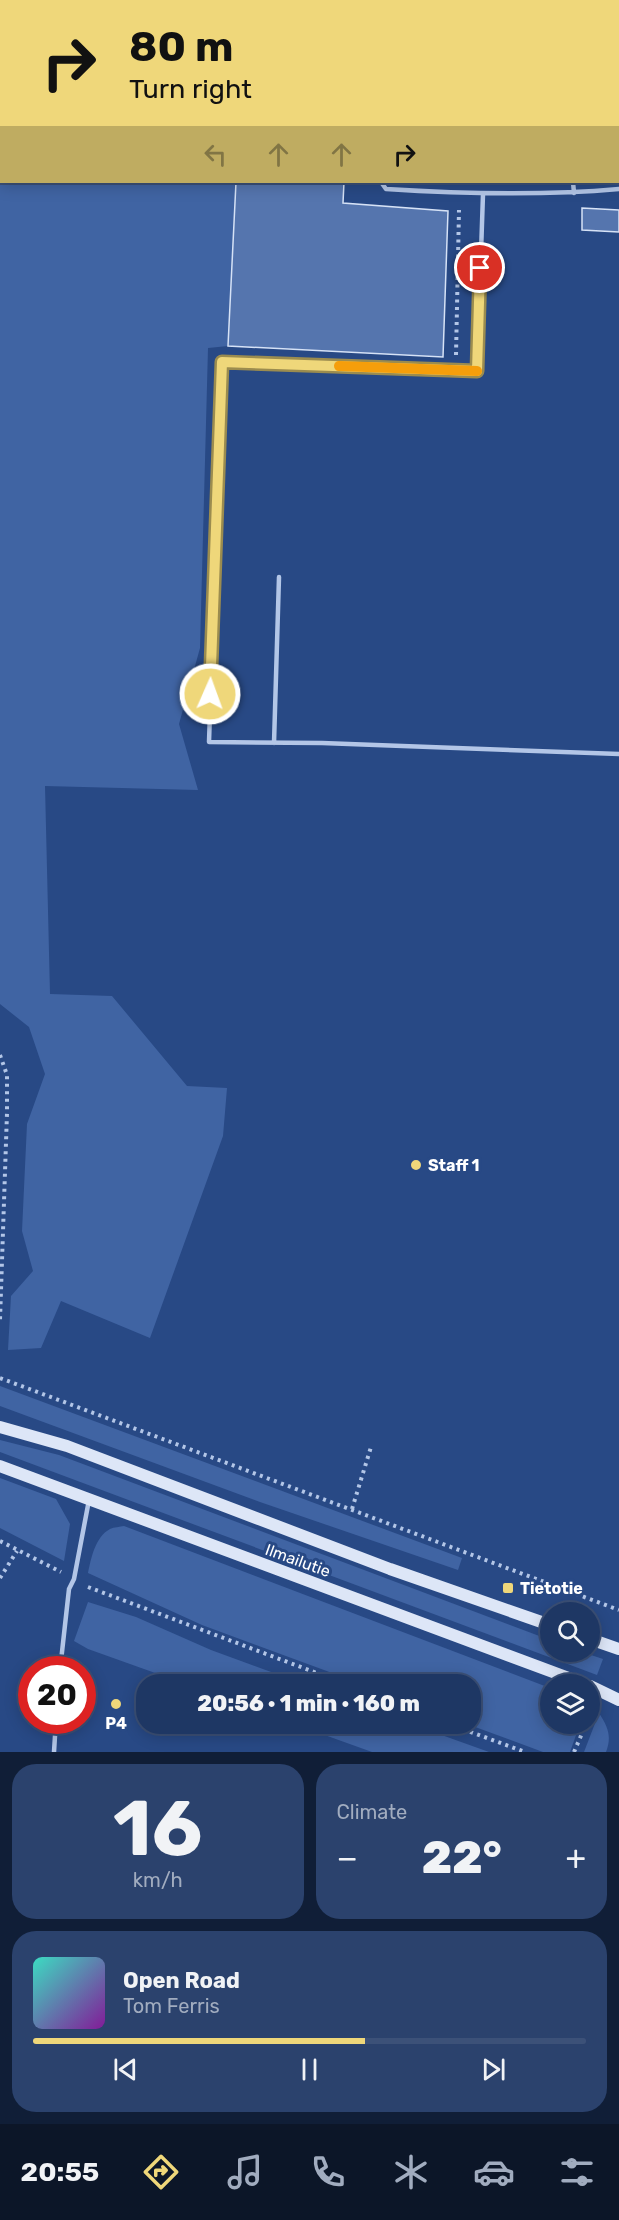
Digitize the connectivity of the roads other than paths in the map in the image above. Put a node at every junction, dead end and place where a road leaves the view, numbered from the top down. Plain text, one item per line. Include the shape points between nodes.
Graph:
1 (382, 183) edge
2 (573, 183) edge
3 (619, 189) edge
4 (574, 193) junction
5 (483, 194) junction
6 (279, 577) dead end
7 (274, 743) junction
8 (619, 754) edge
9 (0, 1427) edge
10 (0, 1466) edge
11 (89, 1500) junction
12 (540, 1622) edge
13 (600, 1642) edge
14 (619, 1649) edge
15 (62, 1656) edge
16 (557, 1674) edge
17 (600, 1691) edge
18 (619, 1700) edge
19 (55, 1734) edge
20 (54, 1752) edge

1 - 5 lane via 386,189
2 - 4 lane
3 - 4 lane
4 - 5 lane
5 - 7 lane via 477,371 222,362 209,742
6 - 7 lane
7 - 8 lane
9 - 12 main road, Ilmailutie via 67,1446
10 - 11 main road, Ilmailutie
11 - 15 lane via 69,1589
11 - 16 main road, Ilmailutie
13 - 14 main road
17 - 18 main road, Ilmailutie
19 - 20 lane

